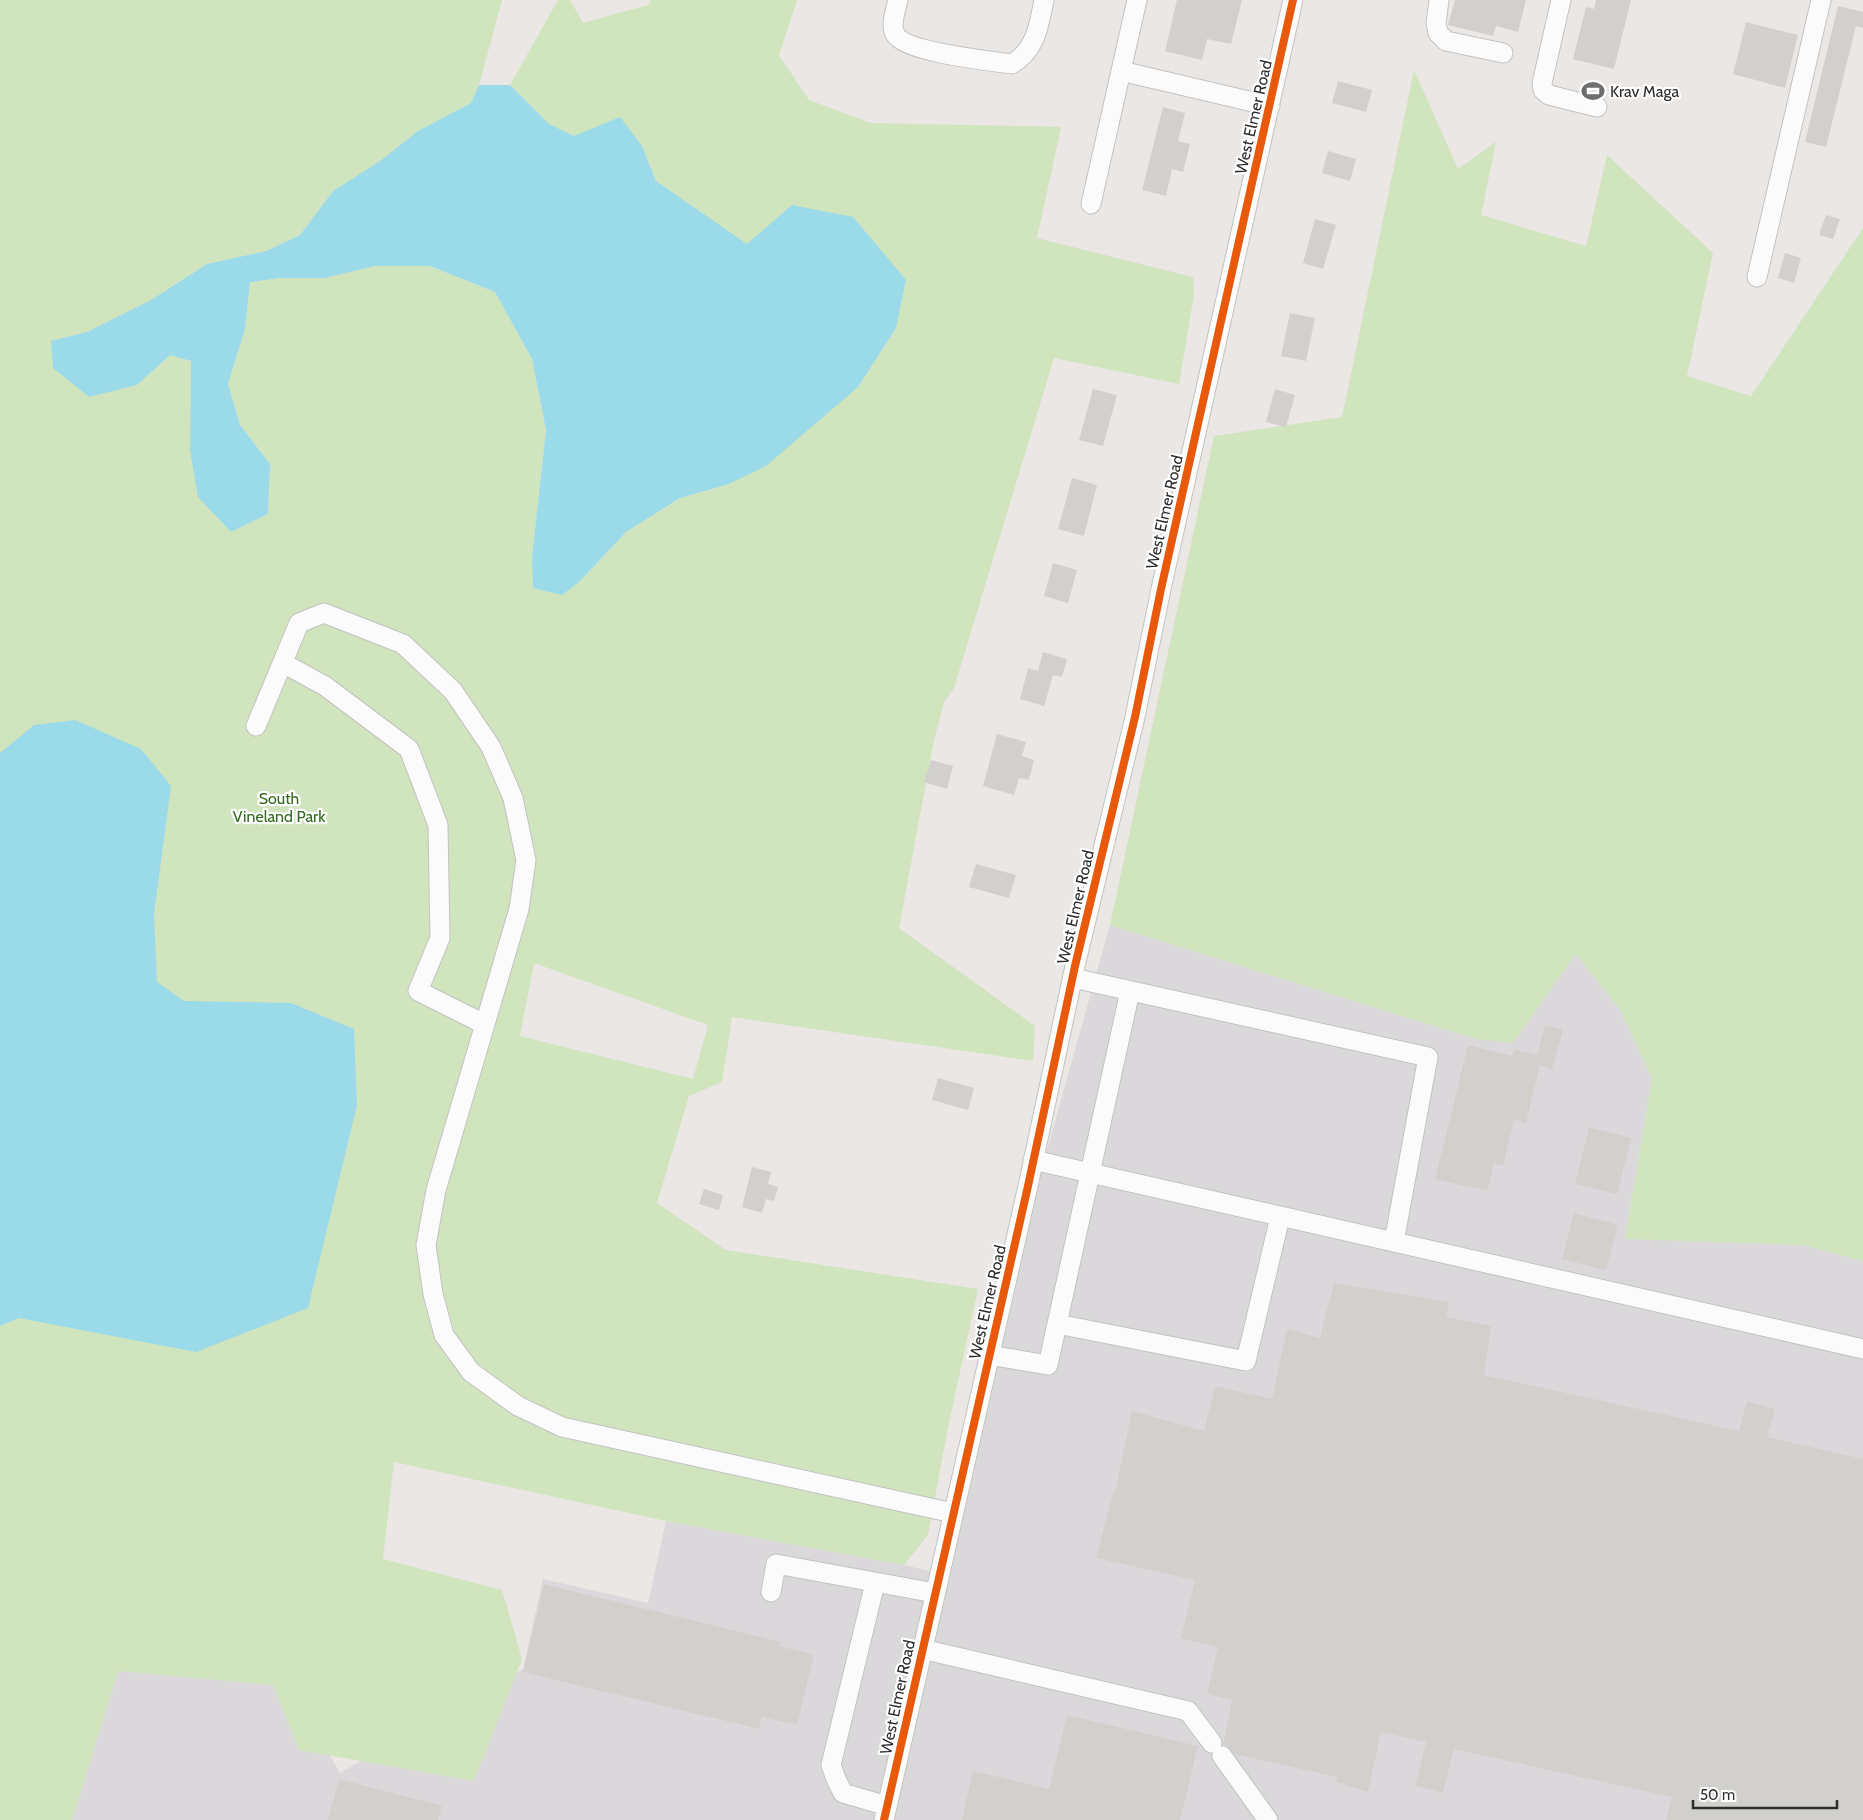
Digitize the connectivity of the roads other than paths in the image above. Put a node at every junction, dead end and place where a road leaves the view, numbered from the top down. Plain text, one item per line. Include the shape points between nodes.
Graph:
1 (898, 0) edge
2 (1044, 0) edge
3 (1137, 0) edge
4 (1293, 0) edge
5 (1439, 0) edge
6 (1561, 0) edge
7 (1821, 0) edge
8 (1503, 53) dead end
9 (1121, 71) junction
10 (1270, 106) junction
11 (1597, 107) dead end
12 (1091, 204) dead end
13 (1757, 277) dead end
14 (283, 663) junction
15 (256, 726) dead end
16 (1073, 978) junction
17 (1130, 991) junction
18 (484, 1024) junction
19 (1034, 1160) junction
20 (1090, 1173) junction
21 (1280, 1216) junction
22 (1394, 1242) junction
23 (1057, 1324) junction
24 (1863, 1349) edge
25 (990, 1355) junction
26 (953, 1513) junction
27 (875, 1582) junction
28 (770, 1592) dead end
29 (935, 1593) junction
30 (922, 1649) junction
31 (886, 1813) edge
32 (1268, 1820) edge

1 - 2 street via 894,34 902,42 920,49 1012,64 1031,47
3 - 9 street
4 - 10 street, West Elmer Road
5 - 8 street via 1436,23 1438,33 1446,41
6 - 11 street via 1543,90 1549,96
7 - 13 street
9 - 10 street
9 - 12 street
10 - 16 street, West Elmer Road via 1135,717
14 - 15 street
14 - 18 street via 325,686 409,749 438,825 440,938 418,991
14 - 18 street via 299,623 324,613 364,628 403,644 453,691 491,747 513,798 526,860 519,909
16 - 17 street
16 - 19 street, West Elmer Road
17 - 20 street
17 - 22 street via 1428,1057
18 - 26 street via 436,1190 426,1245 433,1294 444,1335 471,1372 518,1406 562,1427
19 - 20 street
19 - 25 street, West Elmer Road
20 - 21 street
20 - 23 street
21 - 22 street
21 - 23 street via 1246,1362
22 - 24 street
23 - 25 street via 1048,1365
25 - 26 street, West Elmer Road
26 - 29 street, West Elmer Road
27 - 28 street via 776,1564
27 - 29 street
27 - 31 street via 831,1765 843,1793
29 - 30 street, West Elmer Road
30 - 31 street, West Elmer Road
30 - 32 street via 1188,1711

